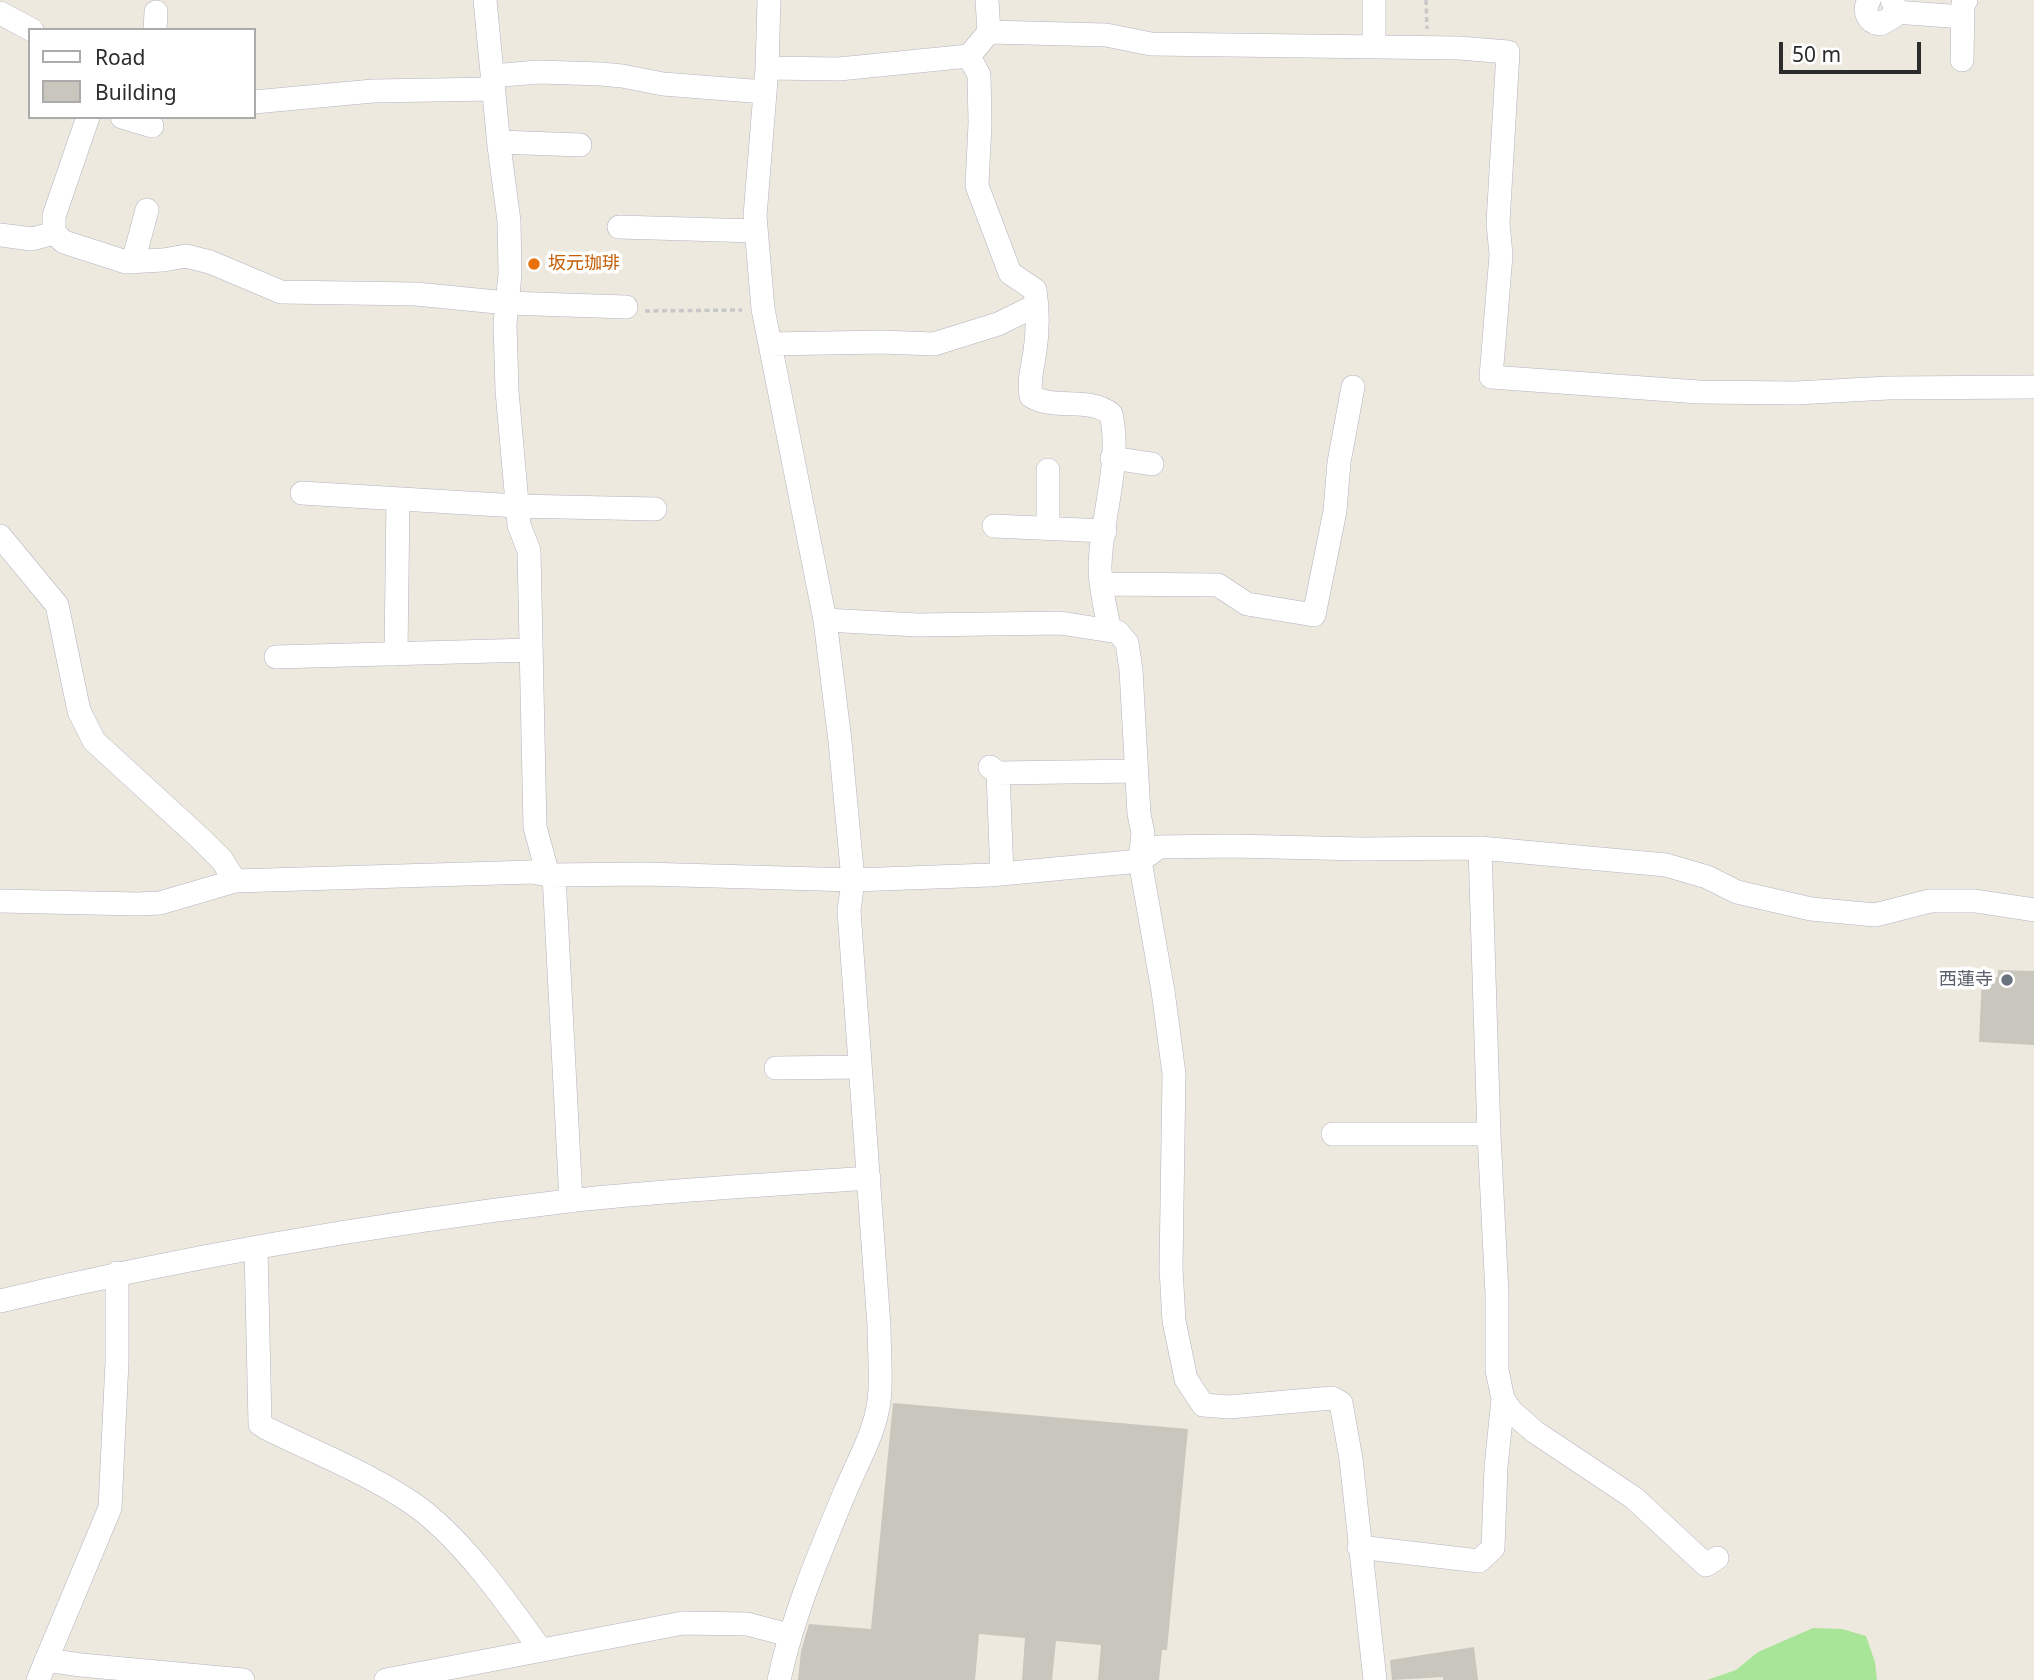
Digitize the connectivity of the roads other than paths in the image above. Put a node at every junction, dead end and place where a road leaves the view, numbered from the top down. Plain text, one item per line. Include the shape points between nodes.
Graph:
1 (485, 0) edge
2 (769, 0) edge
3 (987, 0) edge
4 (1374, 0) edge
5 (1869, 0) edge
6 (1894, 6) edge
7 (1964, 9) edge
8 (0, 13) edge
9 (28, 28) edge
10 (989, 32) junction
11 (1374, 47) junction
12 (969, 56) junction
13 (1962, 60) dead end
14 (767, 68) junction
15 (492, 82) junction
16 (765, 92) junction
17 (256, 102) edge
18 (87, 119) edge
19 (129, 119) edge
20 (152, 126) dead end
21 (499, 142) junction
22 (580, 145) dead end
23 (146, 210) dead end
24 (620, 227) dead end
25 (756, 231) junction
26 (54, 233) junction
27 (0, 234) edge
28 (133, 262) junction
29 (507, 303) junction
30 (1037, 305) junction
31 (626, 307) road end
32 (771, 344) junction
33 (1353, 387) dead end
34 (2034, 387) edge
35 (1112, 458) junction
36 (1152, 464) dead end
37 (1048, 470) dead end
38 (302, 493) dead end
39 (398, 499) junction
40 (517, 506) junction
41 (654, 509) dead end
42 (994, 526) dead end
43 (1048, 528) junction
44 (1105, 531) junction
45 (0, 536) edge
46 (1102, 584) junction
47 (825, 620) junction
48 (1110, 630) junction
49 (530, 650) junction
50 (396, 654) junction
51 (276, 657) dead end
52 (1136, 771) junction
53 (1480, 848) junction
54 (1140, 861) junction
55 (1002, 874) junction
56 (551, 875) junction
57 (853, 880) junction
58 (235, 881) junction
59 (0, 901) edge
60 (2034, 910) edge
61 (860, 1067) junction
62 (776, 1068) dead end
63 (1334, 1134) dead end
64 (1489, 1134) junction
65 (869, 1178) junction
66 (571, 1201) junction
67 (256, 1248) junction
68 (117, 1273) junction
69 (0, 1301) edge
70 (1503, 1399) junction
71 (1359, 1547) junction
72 (1717, 1558) dead end
73 (789, 1635) junction
74 (541, 1650) junction
75 (42, 1670) edge
76 (243, 1680) edge
77 (386, 1680) edge
78 (779, 1680) edge
79 (1375, 1680) edge

1 - 15 street
2 - 14 street
3 - 10 street
4 - 11 street
5 - 6 street via 1866,12 1875,23 1890,21
6 - 7 street
7 - 13 street
8 - 9 street
10 - 11 street via 1106,35 1151,44
10 - 12 street
11 - 34 street via 1507,52 1501,255 1490,377 1699,392
12 - 14 street via 839,69
12 - 30 street via 979,75 977,186 1010,274 1035,290
14 - 16 street
15 - 16 street via 538,72 601,74
15 - 17 street
15 - 21 street
16 - 25 street
18 - 26 street via 54,216
19 - 20 street
21 - 22 street
21 - 29 street via 509,221
23 - 28 street
24 - 25 street
25 - 32 street
26 - 27 street via 32,239
26 - 28 street via 64,242
28 - 29 street via 186,256 281,292 416,294
29 - 31 street
29 - 40 street via 507,391
30 - 32 street via 998,324 934,344
30 - 35 street via 1031,396 1041,402 1093,405 1111,414
32 - 47 street
33 - 46 street via 1314,615 1247,604 1218,585
35 - 36 street
35 - 44 street
37 - 43 street
38 - 39 street
39 - 40 street
39 - 50 street
40 - 41 street
40 - 49 street via 529,551
42 - 43 street
43 - 44 street
44 - 46 street
45 - 58 street via 57,605 79,711 94,741 201,839
46 - 48 street
47 - 48 street via 918,625 1060,623
47 - 57 street
48 - 52 street via 1127,643
49 - 50 street
49 - 56 street via 534,827
50 - 51 street
52 - 54 street via 1143,833
52 - 55 street via 994,770
53 - 54 street via 1159,847
53 - 60 street via 1666,865 1737,892 1811,909 1875,915 1930,901 1975,901
53 - 64 street
54 - 55 street
54 - 71 street via 1174,1074 1171,1268 1174,1321 1186,1379 1203,1405 1332,1398 1341,1403
55 - 57 street
56 - 57 street
56 - 58 street
56 - 66 street
57 - 61 street via 849,911
58 - 59 street via 160,903
61 - 62 street
61 - 65 street
63 - 64 street
64 - 70 street via 1497,1370
65 - 66 street
65 - 73 street via 879,1401
66 - 67 street via 411,1221
67 - 68 street
67 - 74 street via 260,1424 421,1510 453,1538
68 - 69 street
68 - 75 street via 110,1508
70 - 71 street via 1493,1548 1479,1562
70 - 72 street via 1535,1432 1634,1498 1706,1565
71 - 79 street
73 - 74 street via 747,1624 683,1623
73 - 78 street
74 - 77 street
75 - 76 street via 81,1665

